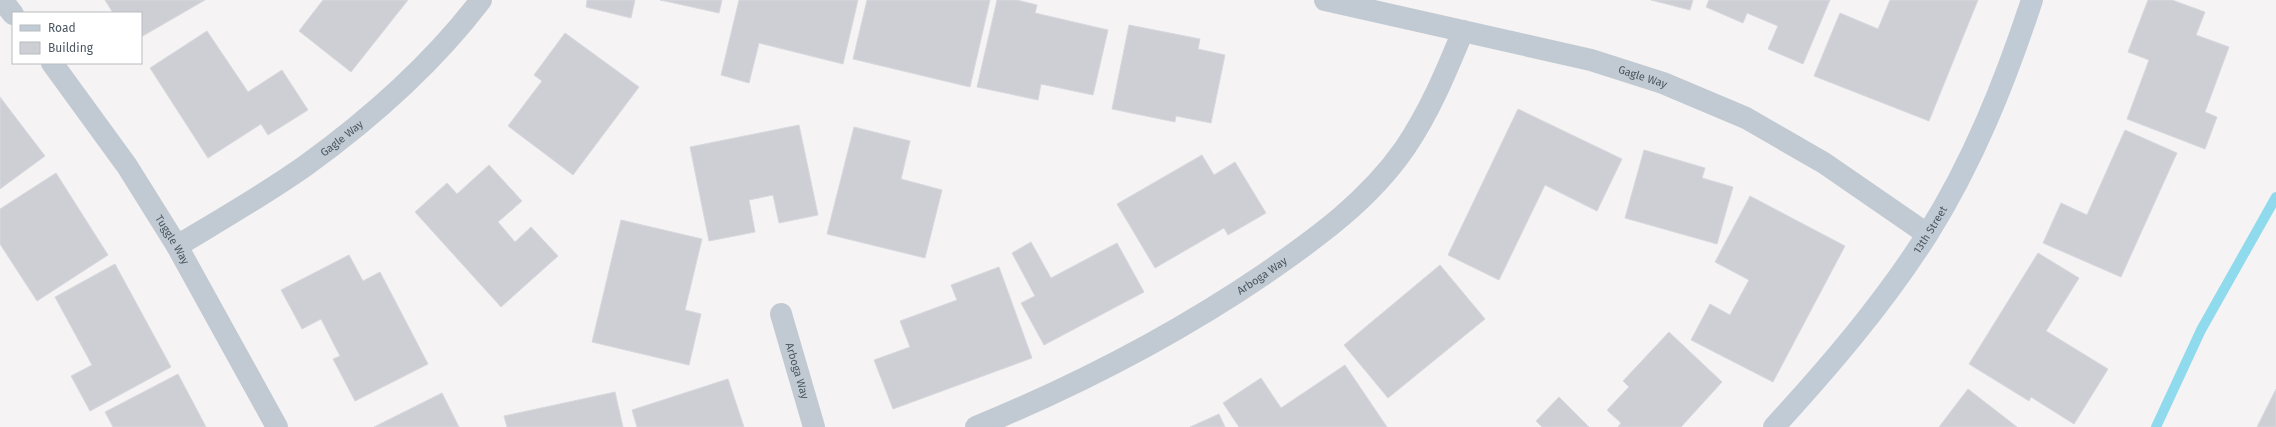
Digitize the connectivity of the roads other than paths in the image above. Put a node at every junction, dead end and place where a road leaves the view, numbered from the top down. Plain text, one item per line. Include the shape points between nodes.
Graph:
1 (2, 0) edge
2 (482, 0) edge
3 (1325, 0) edge
4 (2032, 0) edge
5 (12, 13) edge
6 (1463, 31) junction
7 (53, 64) edge
8 (1928, 234) junction
9 (177, 246) junction
10 (781, 314) dead end
11 (277, 427) edge
12 (814, 427) edge
13 (976, 427) edge
14 (1774, 427) edge

1 - 5 street
2 - 9 street, Gagle Way via 418,71 370,115 305,166
3 - 6 street, Gagle Way
4 - 8 street, 13th Street via 2009,70 1970,158
6 - 8 street, Gagle Way via 1591,60 1663,83 1746,118 1824,163
6 - 13 street, Arboga Way via 1437,96 1405,148 1370,190 1320,236 1226,300 1135,354 1038,401
7 - 9 street, Tuggle Way via 127,166
8 - 14 street, 13th Street via 1821,376
9 - 11 street, Tuggle Way
10 - 12 street, Arboga Way

